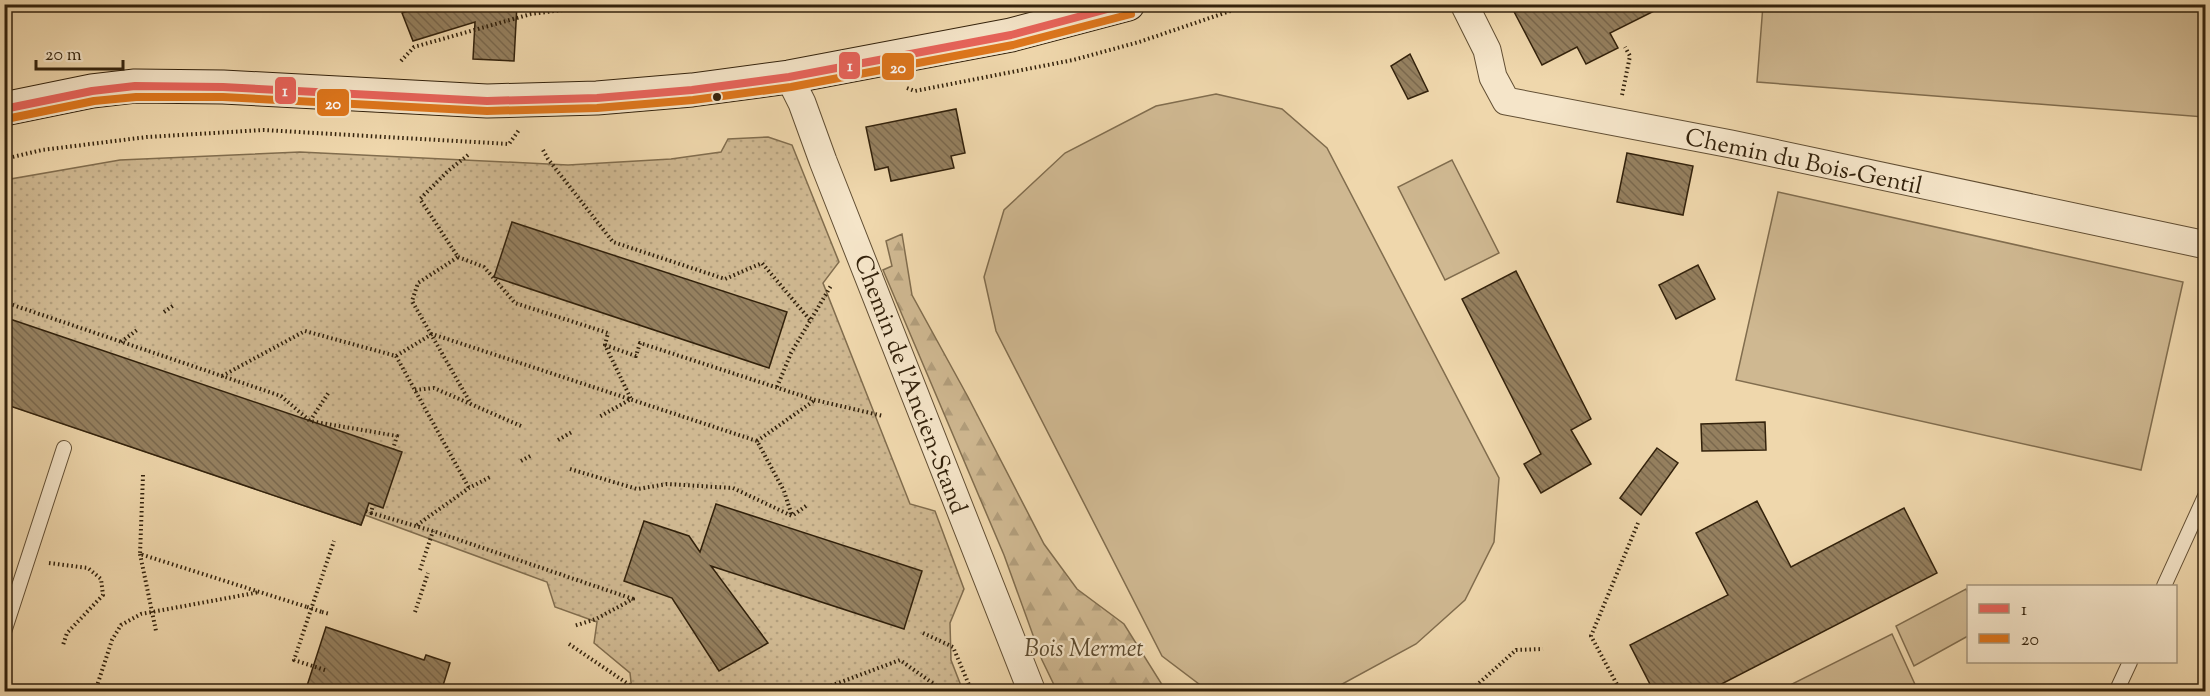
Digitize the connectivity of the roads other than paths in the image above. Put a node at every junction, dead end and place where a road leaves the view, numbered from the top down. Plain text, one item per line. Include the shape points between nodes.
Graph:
1 (1128, 4) edge
2 (1464, 4) edge
3 (789, 77) junction
4 (4, 109) edge
5 (2205, 245) edge
6 (64, 448) dead end
7 (2205, 494) edge
8 (2164, 585) edge
9 (4, 632) edge
10 (2130, 663) edge
11 (1032, 692) edge
12 (2116, 692) edge

1 - 3 main road via 1011,35
2 - 5 street, Chemin du Bois-Gentil via 1506,101 1720,142
3 - 4 main road via 597,98 487,101 135,86
3 - 11 street, Chemin de l'Ancien-Stand
6 - 9 lane
7 - 8 lane
10 - 12 lane

